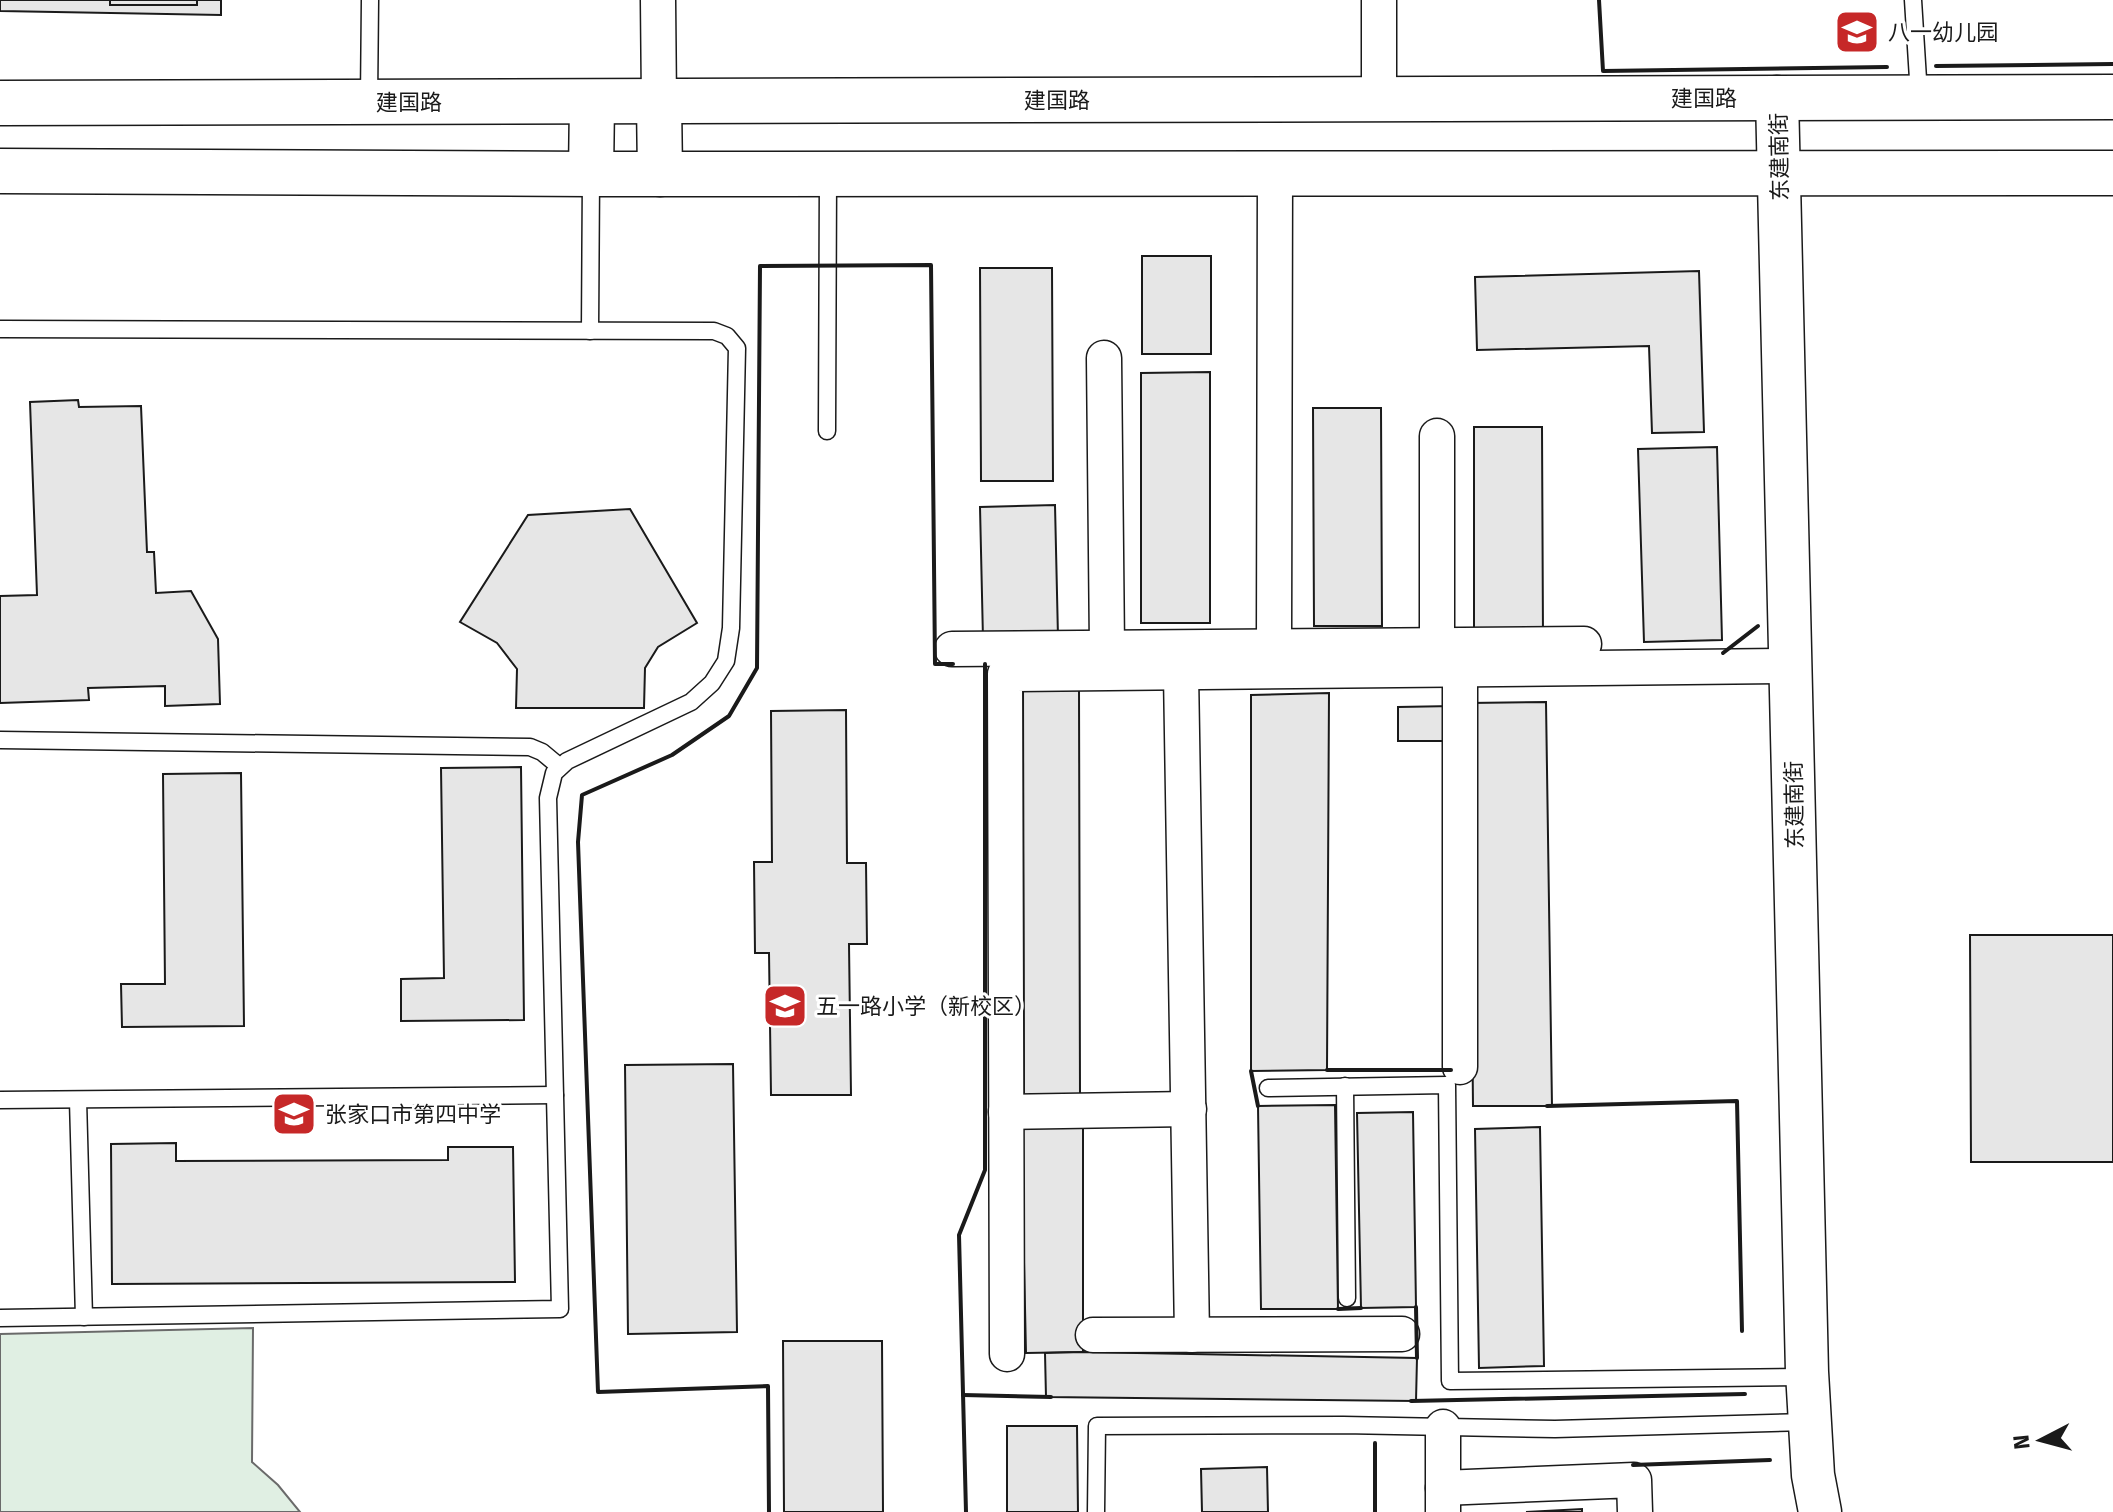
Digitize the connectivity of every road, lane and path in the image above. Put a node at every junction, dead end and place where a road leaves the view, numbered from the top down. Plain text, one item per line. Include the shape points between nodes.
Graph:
1 (370, 0) edge
2 (658, 0) edge
3 (1379, 0) edge
4 (1913, 0) edge
5 (1777, 97) junction
6 (1919, 97) junction
7 (2113, 97) edge
8 (1379, 99) junction
9 (369, 102) junction
10 (592, 102) junction
11 (659, 102) junction
12 (0, 103) edge
13 (0, 171) edge
14 (1275, 173) junction
15 (1779, 173) junction
16 (2113, 173) edge
17 (591, 174) junction
18 (660, 174) junction
19 (828, 174) junction
20 (0, 329) edge
21 (590, 331) junction
22 (1104, 358) dead end
23 (827, 431) dead end
24 (1437, 436) dead end
25 (1628, 644) dead end
26 (1274, 646) junction
27 (1107, 648) junction
28 (952, 649) dead end
29 (1448, 657) junction
30 (1791, 666) junction
31 (1181, 673) junction
32 (0, 740) edge
33 (560, 767) junction
34 (1460, 1067) dead end
35 (1345, 1086) junction
36 (1268, 1088) dead end
37 (555, 1095) junction
38 (0, 1100) edge
39 (78, 1100) junction
40 (1189, 1109) junction
41 (1006, 1112) junction
42 (1347, 1298) dead end
43 (84, 1317) junction
44 (0, 1318) edge
45 (1402, 1334) dead end
46 (1093, 1335) dead end
47 (1192, 1335) junction
48 (1007, 1354) dead end
49 (1808, 1377) junction
50 (1810, 1422) junction
51 (1443, 1427) junction
52 (1443, 1500) edge
53 (1096, 1512) edge
54 (1635, 1512) edge
55 (1820, 1512) edge

1 - 9 lane
2 - 11 street
3 - 8 street
4 - 6 lane
5 - 6 main road, 建国路
5 - 8 main road, 建国路
5 - 15 street, 东建南街
6 - 7 main road, 建国路
8 - 11 main road, 建国路
9 - 10 main road, 建国路
9 - 12 main road, 建国路
10 - 11 main road, 建国路
10 - 17 main road
11 - 18 main road
13 - 17 main road
14 - 15 main road
14 - 19 main road
14 - 26 street
15 - 16 main road
15 - 30 street, 东建南街
17 - 18 main road
17 - 21 lane
18 - 19 main road
19 - 23 lane
20 - 21 lane
21 - 33 lane via 714,331 737,348 731,628 726,661 691,702
22 - 27 street
24 - 29 street
25 - 29 street
26 - 27 street
26 - 29 street
27 - 28 street
29 - 30 street
29 - 31 street
29 - 34 street
30 - 49 street, 东建南街
31 - 40 street
31 - 41 street via 1005,674
32 - 33 lane via 530,747
33 - 37 lane via 548,798
35 - 36 lane
35 - 42 lane
35 - 49 lane via 1447,1085 1450,1381
37 - 39 lane
37 - 43 lane via 560,1309
38 - 39 lane
39 - 43 lane
40 - 41 street
40 - 47 street
41 - 48 street
43 - 44 lane
45 - 47 street
46 - 47 street
49 - 50 street, 东建南街
50 - 51 lane
50 - 55 street, 东建南街
51 - 52 street
51 - 53 lane via 1097,1426
52 - 54 street via 1634,1480

